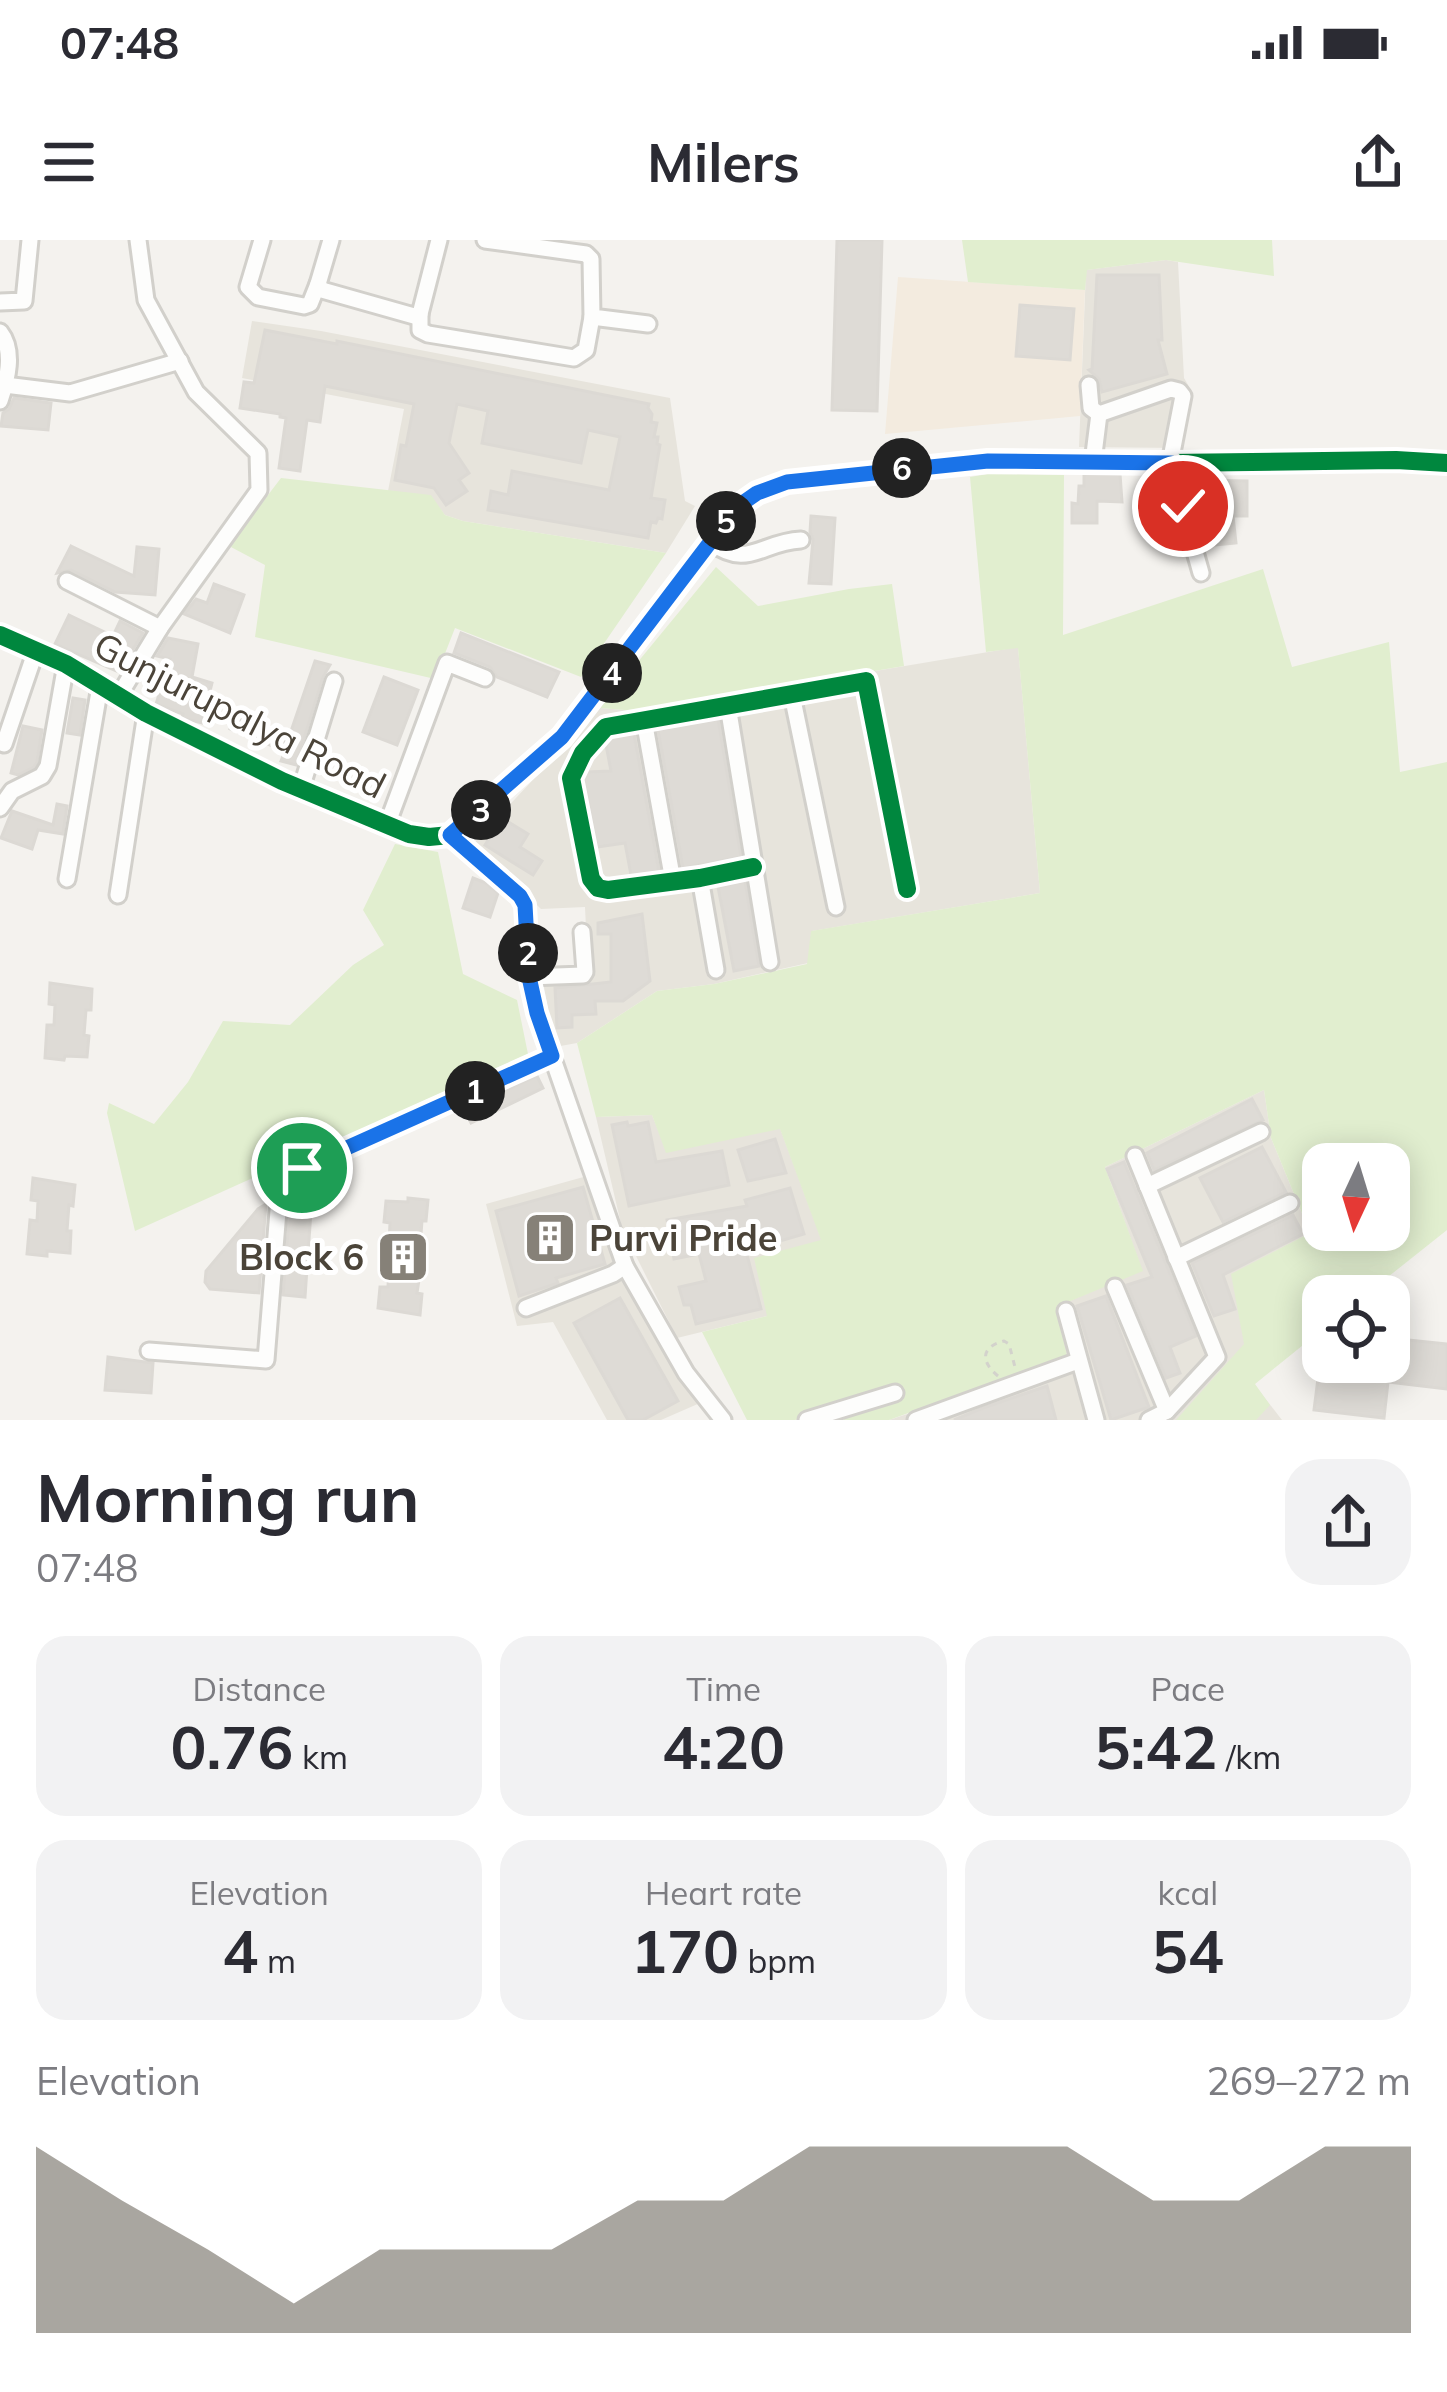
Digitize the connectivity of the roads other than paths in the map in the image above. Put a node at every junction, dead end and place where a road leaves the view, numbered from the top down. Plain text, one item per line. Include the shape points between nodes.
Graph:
1 (30, 240) edge
2 (138, 240) edge
3 (262, 240) edge
4 (332, 240) edge
5 (439, 240) edge
6 (485, 240) edge
7 (318, 284) junction
8 (0, 302) edge
9 (420, 314) junction
10 (592, 317) junction
11 (648, 324) dead end
12 (0, 332) edge
13 (180, 361) junction
14 (1089, 385) dead end
15 (3, 393) edge
16 (1099, 414) junction
17 (1093, 462) junction
18 (1171, 463) junction
19 (1447, 463) edge
20 (801, 540) dead end
21 (710, 542) junction
22 (1202, 573) dead end
23 (67, 581) dead end
24 (160, 628) junction
25 (0, 635) edge
26 (36, 650) junction
27 (66, 664) junction
28 (485, 678) dead end
29 (334, 681) dead end
30 (100, 686) junction
31 (792, 694) junction
32 (118, 697) junction
33 (728, 706) junction
34 (146, 712) junction
35 (644, 720) junction
36 (562, 737) junction
37 (4, 744) dead end
38 (583, 753) junction
39 (301, 789) junction
40 (0, 808) edge
41 (387, 825) junction
42 (450, 835) junction
43 (753, 867) junction
44 (700, 878) junction
45 (67, 879) dead end
46 (673, 881) junction
47 (907, 889) dead end
48 (118, 896) dead end
49 (836, 907) dead end
50 (582, 932) dead end
51 (770, 962) dead end
52 (716, 970) dead end
53 (529, 977) junction
54 (552, 1056) junction
55 (1261, 1132) dead end
56 (1135, 1156) dead end
57 (1148, 1186) junction
58 (1290, 1203) dead end
59 (1177, 1258) junction
60 (625, 1266) junction
61 (1115, 1287) dead end
62 (526, 1308) dead end
63 (1066, 1311) dead end
64 (148, 1352) dead end
65 (1078, 1361) junction
66 (895, 1393) dead end
67 (1167, 1411) junction
68 (723, 1420) edge
69 (807, 1420) edge
70 (916, 1420) edge
71 (1096, 1420) edge
72 (1149, 1420) edge

1 - 8 street via 24,301
2 - 13 street via 146,300
3 - 7 street via 248,287 258,297 304,306
4 - 7 street
5 - 9 street
6 - 10 street via 586,254
7 - 9 street via 327,293
9 - 10 street via 428,334 574,358 586,350
10 - 11 street
12 - 15 street via 7,341
13 - 15 street via 78,392
13 - 24 street via 196,392 258,453 259,490
14 - 16 street
16 - 17 street
16 - 18 street via 1179,391
17 - 18 street
17 - 21 street via 988,461 787,482 737,507
18 - 19 street
18 - 22 street
20 - 21 street via 742,556
21 - 36 street
23 - 24 street
24 - 32 street
25 - 26 street, Gunjurupalya Road
26 - 27 street, Gunjurupalya Road
26 - 37 street
27 - 30 street, Gunjurupalya Road
27 - 40 street via 48,766
28 - 41 street via 447,663
29 - 39 street
30 - 32 street, Gunjurupalya Road
30 - 45 street
31 - 33 street
31 - 47 street via 866,681
31 - 49 street
32 - 34 street, Gunjurupalya Road
33 - 35 street
33 - 43 street
34 - 39 street, Gunjurupalya Road
34 - 48 street
35 - 38 street via 605,727
35 - 46 street
36 - 38 street
36 - 42 street
38 - 46 street via 571,778 591,879 608,890
39 - 41 street, Gunjurupalya Road
41 - 42 street, Gunjurupalya Road
42 - 53 street via 520,896
43 - 44 street
43 - 51 street
44 - 46 street
44 - 52 street
50 - 53 street via 584,975
53 - 54 street
54 - 60 street
54 - 64 street via 284,1178 266,1360
55 - 57 street
56 - 57 street
57 - 59 street
58 - 59 street
59 - 67 street via 1217,1357
60 - 62 street
60 - 68 street
61 - 67 street
63 - 65 street
65 - 70 street
65 - 71 street
66 - 69 street
67 - 72 street

